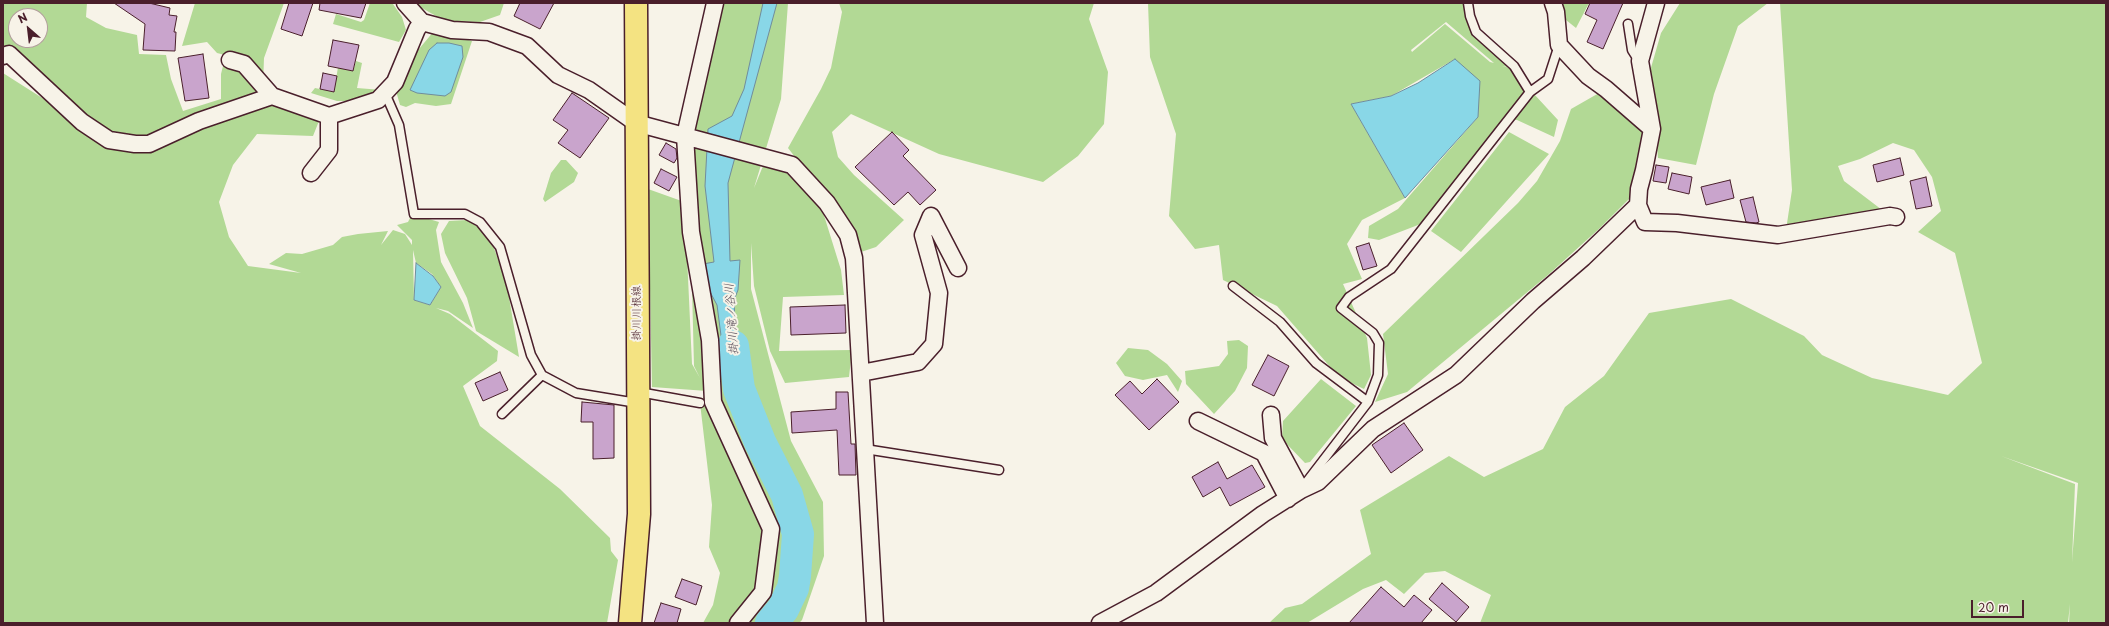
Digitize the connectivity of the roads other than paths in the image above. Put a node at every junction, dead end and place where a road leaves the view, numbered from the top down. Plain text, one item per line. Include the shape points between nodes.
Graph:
1 (405, 3) edge
2 (636, 3) edge
3 (715, 3) edge
4 (1468, 3) edge
5 (1553, 3) edge
6 (1656, 3) edge
7 (422, 22) junction
8 (1628, 24) dead end
9 (1558, 45) junction
10 (3, 56) edge
11 (230, 60) dead end
12 (1640, 62) junction
13 (1530, 92) junction
14 (384, 93) junction
15 (272, 96) junction
16 (328, 116) junction
17 (636, 123) junction
18 (1652, 129) junction
19 (685, 136) junction
20 (311, 173) dead end
21 (1638, 205) junction
22 (1896, 217) dead end
23 (958, 268) dead end
24 (1233, 286) dead end
25 (861, 373) junction
26 (542, 375) junction
27 (638, 397) junction
28 (1368, 402) junction
29 (700, 403) dead end
30 (502, 414) dead end
31 (1271, 415) dead end
32 (1198, 421) dead end
33 (865, 449) junction
34 (999, 470) dead end
35 (1295, 495) junction
36 (630, 623) edge
37 (738, 623) edge
38 (875, 623) edge
39 (1100, 623) edge

1 - 7 street
2 - 17 main road, 掛川川根線
3 - 19 street
4 - 13 lane via 1476,32 1514,66
5 - 9 street
6 - 12 street
7 - 14 street via 416,29 395,82
7 - 17 street via 452,30 488,32 527,46 558,75 589,90
8 - 12 lane via 1632,50
9 - 13 lane via 1548,79
9 - 18 street via 1588,76
10 - 15 street via 9,54 82,122 109,140 135,144 149,144 199,121
11 - 15 street via 244,64
12 - 18 street
13 - 28 lane via 1391,269 1349,297 1341,308 1373,333 1379,343 1378,375
14 - 16 street via 378,100
14 - 26 lane via 399,125 414,214 465,214 480,222 500,248 531,355
15 - 16 street
16 - 20 street via 329,150
17 - 19 street
17 - 27 main road, 掛川川根線
18 - 21 street
19 - 25 street via 792,165 827,203 848,235 854,258
19 - 37 street via 691,232 710,340 713,402 771,529 763,592
21 - 22 street via 1645,222 1677,223 1778,235
21 - 35 street via 1583,258 1533,300 1456,376 1373,429 1328,474
23 - 25 street via 931,216 924,235 939,292 934,344 918,362
24 - 28 lane via 1280,322 1316,363
25 - 33 street
26 - 27 lane via 576,393
26 - 30 lane
27 - 29 lane
27 - 36 main road, 掛川川根線 via 639,514
28 - 35 lane
31 - 35 street via 1273,438
32 - 35 street via 1264,453
33 - 34 lane
33 - 38 street
35 - 39 street via 1263,514 1156,593

